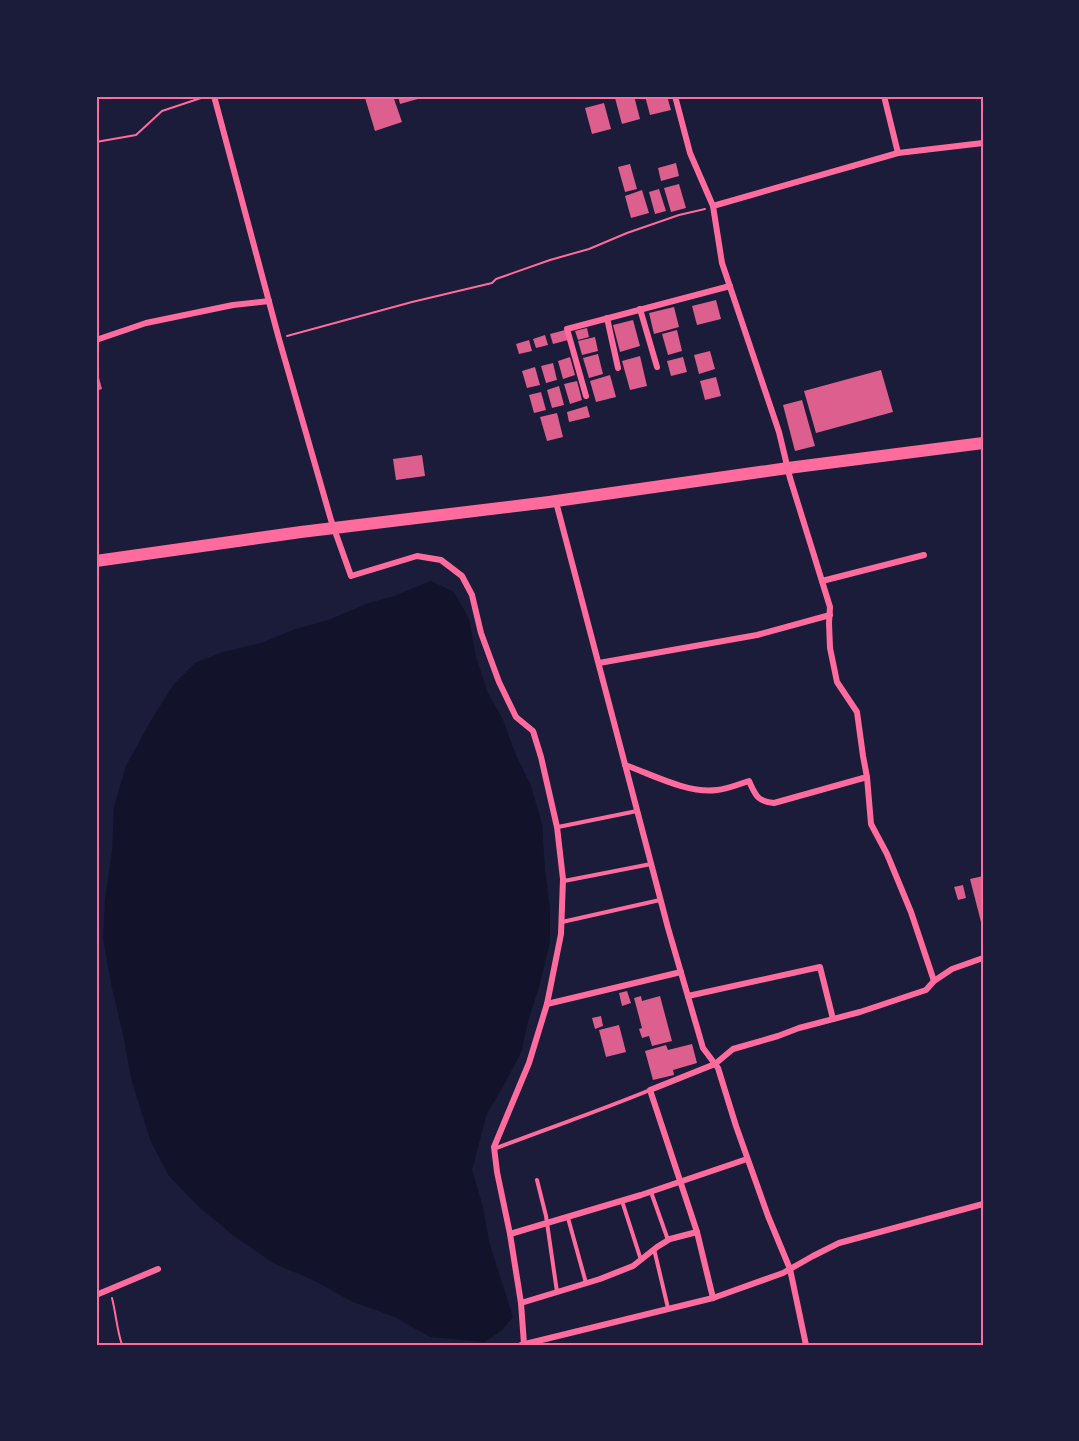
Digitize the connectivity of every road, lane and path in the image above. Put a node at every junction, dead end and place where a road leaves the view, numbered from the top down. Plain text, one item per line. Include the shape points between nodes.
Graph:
1 (208, 96) edge
2 (214, 96) edge
3 (675, 96) edge
4 (884, 96) edge
5 (96, 142) edge
6 (983, 143) edge
7 (898, 153) junction
8 (713, 206) junction
9 (730, 286) junction
10 (269, 301) junction
11 (640, 309) junction
12 (607, 318) junction
13 (279, 339) junction
14 (96, 340) edge
15 (657, 367) dead end
16 (618, 368) dead end
17 (586, 396) dead end
18 (983, 443) edge
19 (788, 468) junction
20 (556, 501) junction
21 (334, 528) junction
22 (924, 555) dead end
23 (96, 561) edge
24 (822, 581) junction
25 (830, 615) junction
26 (598, 663) junction
27 (625, 765) junction
28 (867, 777) junction
29 (637, 811) junction
30 (557, 827) junction
31 (651, 864) junction
32 (563, 881) junction
33 (661, 900) junction
34 (561, 922) junction
35 (983, 958) edge
36 (681, 972) junction
37 (934, 981) junction
38 (688, 996) junction
39 (548, 1004) junction
40 (833, 1019) junction
41 (715, 1064) junction
42 (650, 1090) junction
43 (494, 1149) junction
44 (747, 1159) junction
45 (537, 1180) dead end
46 (680, 1182) junction
47 (651, 1192) junction
48 (622, 1201) junction
49 (983, 1204) edge
50 (568, 1217) junction
51 (547, 1223) junction
52 (697, 1232) junction
53 (510, 1234) junction
54 (668, 1240) junction
55 (654, 1249) junction
56 (641, 1260) junction
57 (158, 1269) dead end
58 (790, 1269) junction
59 (586, 1283) junction
60 (110, 1290) junction
61 (557, 1292) junction
62 (96, 1295) edge
63 (713, 1298) junction
64 (521, 1303) junction
65 (668, 1309) junction
66 (122, 1345) edge
67 (522, 1345) edge
68 (806, 1345) edge

1 - 5 path via 162,111 136,135
2 - 10 street
3 - 8 street via 690,153
4 - 7 street
6 - 7 street
7 - 8 street
8 - 9 street via 722,263
8 - 13 path via 492,283
9 - 11 street
9 - 19 street
10 - 13 street
10 - 14 street via 146,323
11 - 12 street
11 - 15 street
12 - 16 street
12 - 17 street via 567,329
13 - 21 street
18 - 19 main road
19 - 20 main road
19 - 24 street
20 - 21 main road
20 - 26 street
21 - 23 main road
21 - 30 street via 351,576 417,556 441,560 462,576 472,595 499,682 516,717 533,731
22 - 24 street
24 - 25 street
25 - 26 street via 757,635
25 - 28 street via 830,648 837,682 857,712
26 - 27 street
27 - 28 street via 704,790 749,781 756,796 763,802 774,803
27 - 29 street
28 - 37 street via 871,824 911,912
29 - 30 lane
29 - 31 street
30 - 32 street
31 - 32 lane
31 - 33 street
32 - 34 street
33 - 34 lane
33 - 36 street
34 - 39 street
35 - 37 street via 951,969
36 - 38 street
36 - 39 street
37 - 40 street via 926,990
38 - 40 street via 820,967
38 - 41 street via 703,1048
39 - 43 street
40 - 41 street via 732,1049
41 - 42 street
41 - 44 street
42 - 43 lane
42 - 46 street
43 - 53 street
44 - 46 street
44 - 58 street
45 - 51 lane
46 - 47 street
46 - 52 street
47 - 48 street
47 - 54 lane
48 - 50 street
48 - 56 lane
49 - 58 street via 839,1243
50 - 51 street
50 - 59 lane
51 - 53 street
51 - 61 lane
52 - 54 street
52 - 63 street
53 - 64 street
54 - 55 street
55 - 56 street
55 - 65 lane
56 - 59 street
57 - 60 street
58 - 63 street
58 - 68 street
59 - 61 street
60 - 62 street
60 - 66 path
61 - 64 street
63 - 65 street
64 - 67 street
65 - 67 street

